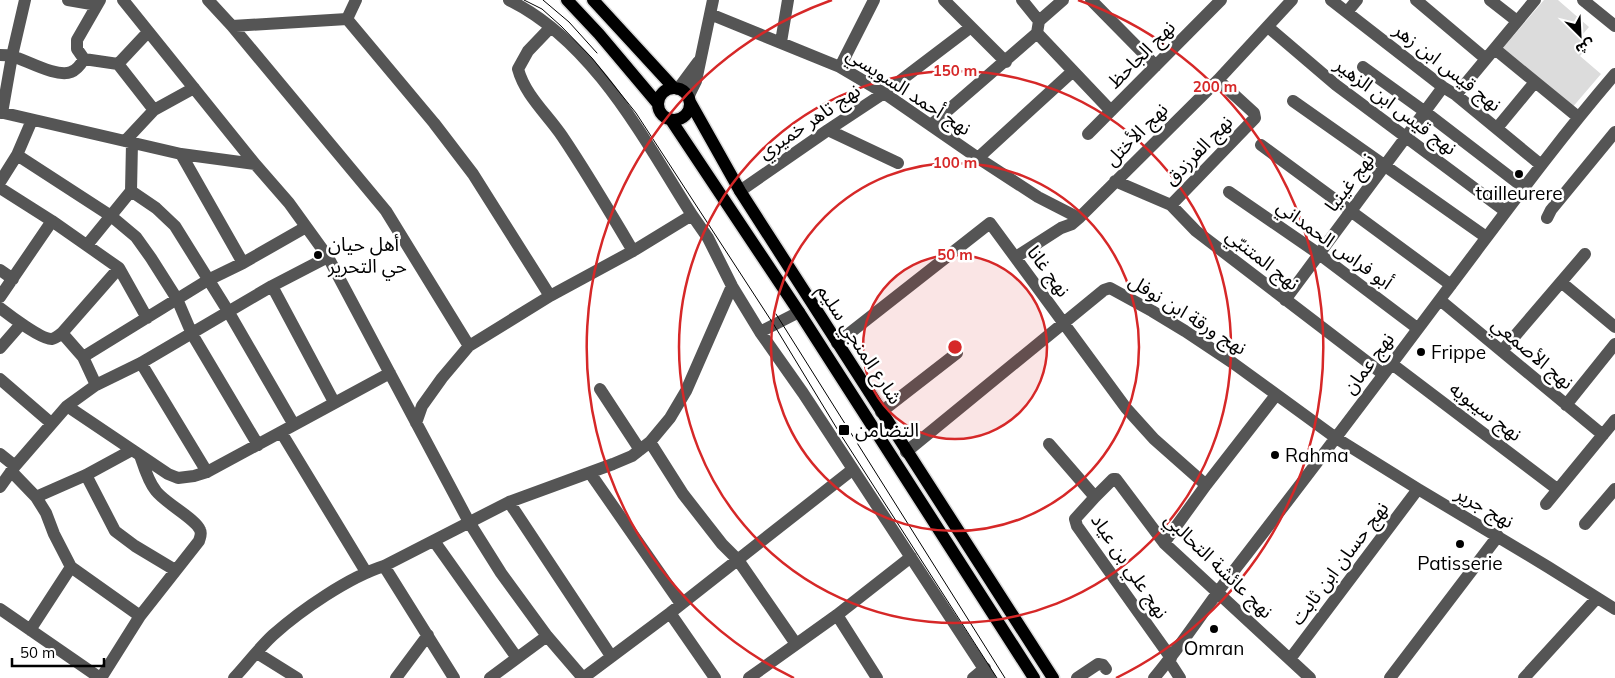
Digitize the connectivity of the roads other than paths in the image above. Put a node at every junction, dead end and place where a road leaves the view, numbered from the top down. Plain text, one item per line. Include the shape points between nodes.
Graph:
1 (25, 0) edge
2 (68, 0) edge
3 (123, 0) edge
4 (208, 0) edge
5 (356, 0) edge
6 (509, 0) edge
7 (567, 0) edge
8 (593, 0) edge
9 (712, 0) edge
10 (788, 0) edge
11 (874, 0) edge
12 (944, 0) edge
13 (1022, 0) edge
14 (1063, 0) edge
15 (1091, 0) edge
16 (1221, 0) edge
17 (1292, 0) edge
18 (1331, 0) edge
19 (1357, 0) edge
20 (1416, 0) edge
21 (1490, 0) edge
22 (1536, 0) edge
23 (1586, 1) edge
24 (99, 2) edge
25 (1347, 12) junction
26 (710, 14) junction
27 (347, 20) junction
28 (1517, 21) junction
29 (232, 26) junction
30 (1615, 26) edge
31 (1268, 27) junction
32 (550, 28) junction
33 (971, 28) junction
34 (1038, 28) junction
35 (148, 32) junction
36 (781, 42) junction
37 (1490, 54) junction
38 (6, 56) edge
39 (84, 59) junction
40 (1006, 62) junction
41 (118, 64) junction
42 (840, 66) junction
43 (1156, 66) junction
44 (1363, 67) dead end
45 (1072, 71) junction
46 (1615, 74) edge
47 (1218, 80) junction
48 (1535, 82) junction
49 (1443, 87) junction
50 (194, 88) junction
51 (682, 94) junction
52 (884, 94) junction
53 (1456, 94) junction
54 (1293, 101) dead end
55 (658, 104) junction
56 (154, 110) junction
57 (1110, 111) junction
58 (1424, 111) junction
59 (1, 112) edge
60 (1578, 117) junction
61 (32, 120) junction
62 (671, 120) junction
63 (931, 125) junction
64 (1498, 128) junction
65 (828, 130) junction
66 (1615, 132) edge
67 (1088, 134) dead end
68 (1406, 137) junction
69 (128, 142) junction
70 (1261, 145) dead end
71 (181, 154) junction
72 (17, 155) junction
73 (978, 158) junction
74 (898, 163) dead end
75 (255, 164) junction
76 (1541, 165) junction
77 (1385, 166) junction
78 (1116, 181) junction
79 (0, 182) edge
80 (1523, 187) junction
81 (0, 188) edge
82 (131, 191) junction
83 (740, 191) junction
84 (1229, 192) dead end
85 (1171, 205) junction
86 (1351, 211) junction
87 (1505, 211) junction
88 (692, 215) junction
89 (111, 216) junction
90 (1079, 218) junction
91 (1547, 218) dead end
92 (52, 221) junction
93 (306, 227) junction
94 (1486, 237) junction
95 (87, 245) junction
96 (633, 251) junction
97 (1319, 254) junction
98 (1585, 254) dead end
99 (328, 257) junction
100 (1016, 257) junction
101 (243, 263) junction
102 (119, 268) junction
103 (0, 270) edge
104 (13, 279) junction
105 (208, 280) junction
106 (1560, 282) junction
107 (1451, 285) junction
108 (272, 286) junction
109 (732, 286) junction
110 (550, 296) junction
111 (0, 297) edge
112 (177, 299) junction
113 (1285, 300) junction
114 (1440, 300) junction
115 (0, 308) edge
116 (228, 311) junction
117 (799, 312) junction
118 (147, 318) junction
119 (21, 324) junction
120 (1064, 324) junction
121 (1615, 327) edge
122 (1417, 328) junction
123 (760, 332) junction
124 (62, 333) junction
125 (192, 334) junction
126 (837, 344) junction
127 (1615, 344) edge
128 (470, 346) junction
129 (0, 348) edge
130 (1502, 351) junction
131 (957, 353) dead end
132 (82, 356) junction
133 (142, 363) junction
134 (1392, 364) junction
135 (390, 373) junction
136 (1383, 374) junction
137 (0, 378) edge
138 (96, 385) junction
139 (600, 389) dead end
140 (1276, 394) junction
141 (334, 402) junction
142 (1566, 404) junction
143 (67, 406) junction
144 (881, 412) junction
145 (1615, 420) edge
146 (51, 423) junction
147 (416, 423) junction
148 (294, 425) junction
149 (281, 432) junction
150 (1603, 435) junction
151 (1336, 438) junction
152 (1049, 444) dead end
153 (258, 445) junction
154 (645, 446) junction
155 (136, 452) junction
156 (906, 452) junction
157 (0, 454) edge
158 (13, 468) junction
159 (852, 470) junction
160 (207, 472) junction
161 (590, 473) junction
162 (86, 475) junction
163 (1206, 485) junction
164 (0, 487) edge
165 (1558, 489) junction
166 (1418, 490) junction
167 (36, 497) junction
168 (1095, 497) junction
169 (1613, 497) edge
170 (509, 502) junction
171 (1546, 504) dead end
172 (469, 522) junction
173 (1585, 524) dead end
174 (1498, 536) junction
175 (434, 541) junction
176 (1164, 543) junction
177 (910, 557) junction
178 (738, 560) junction
179 (384, 566) junction
180 (71, 567) junction
181 (175, 570) junction
182 (366, 572) junction
183 (1217, 593) junction
184 (1597, 598) junction
185 (681, 604) junction
186 (0, 609) edge
187 (1615, 609) edge
188 (670, 613) junction
189 (837, 615) junction
190 (140, 616) junction
191 (30, 630) junction
192 (428, 635) junction
193 (548, 636) junction
194 (796, 644) junction
195 (257, 653) junction
196 (612, 656) junction
197 (517, 658) junction
198 (1290, 659) junction
199 (1170, 660) junction
200 (1106, 669) dead end
201 (987, 673) edge
202 (100, 678) edge
203 (234, 678) edge
204 (297, 678) edge
205 (396, 678) edge
206 (454, 678) edge
207 (490, 678) edge
208 (583, 678) edge
209 (715, 678) edge
210 (749, 678) edge
211 (877, 678) edge
212 (973, 678) edge
213 (1034, 678) edge
214 (1053, 678) edge
215 (1077, 678) edge
216 (1154, 678) edge
217 (1180, 678) edge
218 (1310, 678) edge
219 (1390, 678) edge
220 (1524, 678) edge

1 - 38 street
2 - 24 street
3 - 35 street
4 - 29 street
5 - 27 street
6 - 32 street via 529,10
7 - 55 main road
8 - 51 main road, شارع المنجي سليم
9 - 26 street
10 - 36 street
11 - 42 street
12 - 33 street
13 - 34 street
14 - 34 street
15 - 43 street
16 - 43 street, نهج الجاحظ
17 - 31 street, نهج الأختل
18 - 25 street, نهج قيس ابن زهر
19 - 25 street
20 - 37 street
21 - 28 street
22 - 28 street
23 - 30 street
24 - 39 street via 77,40 77,49
25 - 49 street, نهج قيس ابن زهر
26 - 36 street, نهج أحمد السويسي
26 - 51 street via 696,81
27 - 29 street
27 - 110 street via 473,174
28 - 37 street
29 - 128 street via 386,211
31 - 47 street, نهج الأختل
31 - 68 street, نهج قيس ابن الزهير via 1336,85
32 - 88 street via 571,44 610,88
32 - 96 street via 522,60 518,69 521,82 578,158
33 - 40 street
33 - 52 street, نهج تاهر خميري
34 - 40 street
34 - 45 street
35 - 41 street
35 - 50 street
36 - 42 street, نهج أحمد السويسي
37 - 48 street
37 - 53 street
38 - 39 street via 66,74 79,67
38 - 59 street
39 - 41 street
40 - 63 street
41 - 56 street
42 - 52 street, نهج أحمد السويسي
43 - 57 street, نهج الجاحظ
44 - 58 street
45 - 57 street
45 - 73 street
46 - 60 street, نهج عمان
47 - 78 street, نهج الأختل
47 - 85 street, نهج الفرزدق via 1254,113 1255,118
48 - 60 street
48 - 64 street
49 - 53 street, نهج قيس ابن زهر
49 - 58 street, نهج غينيا
50 - 56 street
50 - 75 street
51 - 55 main road via 665,91
51 - 62 main road via 690,107 685,115
51 - 83 main road, شارع المنجي سليم
52 - 63 street, نهج أحمد السويسي
52 - 65 street, نهج تاهر خميري
53 - 64 street, نهج قيس ابن زهر
54 - 77 street
55 - 62 main road, شارع المنجي سليم via 660,112
56 - 69 street
57 - 67 street, نهج الجاحظ
58 - 68 street, نهج غينيا
58 - 80 street
59 - 61 street
60 - 76 street, نهج عمان
61 - 69 street
61 - 72 street
62 - 117 main road, شارع المنجي سليم
63 - 73 street, نهج أحمد السويسي
64 - 76 street, نهج قيس ابن زهر
65 - 74 street
65 - 83 street, نهج تاهر خميري
66 - 91 street
68 - 77 street, نهج غينيا
68 - 87 street, نهج قيس ابن الزهير
69 - 71 street
69 - 82 street
70 - 86 street
71 - 75 street
71 - 101 street
72 - 79 street
72 - 89 street
73 - 90 street, نهج أحمد السويسي via 1038,197
75 - 93 street
76 - 80 street, نهج عمان
77 - 86 street, نهج غينيا
77 - 94 street
78 - 85 street, نهج المتنبّي
78 - 90 street, نهج الأختل
80 - 87 street, نهج عمان
81 - 92 street
82 - 89 street
82 - 105 street via 175,226
83 - 126 main road, شارع المنجي سليم
84 - 97 street, أبو فراس الحمداني
85 - 113 street, نهج المتنبّي via 1196,231
86 - 97 street, نهج غينيا
86 - 107 street
87 - 94 street, نهج عمان
88 - 96 street
88 - 109 street via 708,238
89 - 95 street
89 - 112 street via 136,238
90 - 100 street, نهج الأختل
92 - 95 street
92 - 104 street
93 - 99 street
93 - 101 street
94 - 107 street, نهج عمان
95 - 102 street
96 - 110 street
97 - 113 street, نهج غينيا
97 - 122 street, أبو فراس الحمداني
98 - 106 street
99 - 108 street
99 - 135 street
100 - 120 street, نهج غانا
100 - 126 street, نهج غانا via 990,223
101 - 105 street
102 - 118 street
102 - 124 street
103 - 104 street
104 - 111 street
105 - 112 street
105 - 116 street
106 - 121 street
106 - 130 street
107 - 114 street, نهج عمان
108 - 116 street
108 - 141 street
109 - 123 street
109 - 154 street via 686,391 670,418
110 - 128 street
112 - 118 street
112 - 125 street
113 - 136 street, نهج المتنبّي
114 - 122 street, نهج عمان
114 - 130 street, نهج الأصمعي
115 - 119 street
116 - 125 street
116 - 148 street
117 - 123 street
117 - 213 main road, شارع المنجي سليم
118 - 132 street
119 - 124 street via 46,338 55,338
119 - 129 street
120 - 140 street, نهج ورقة ابن نوفل via 1110,288 1185,331
120 - 156 street, نهج ورقة ابن نوفل
120 - 163 street, نهج غانا via 1126,408 1154,440
122 - 134 street, نهج عمان
123 - 159 street
124 - 132 street
125 - 133 street
125 - 153 street
126 - 144 main road, شارع المنجي سليم
127 - 142 street
128 - 147 street via 422,406
130 - 142 street, نهج الأصمعي
131 - 144 street
132 - 138 street
133 - 138 street
133 - 160 street
134 - 136 street, نهج عمان
134 - 165 street, نهج سيبويه
135 - 141 street
135 - 147 street
136 - 151 street, نهج عمان
137 - 146 street
138 - 143 street
139 - 154 street
140 - 151 street, نهج ورقة ابن نوفل
140 - 163 street
141 - 148 street
142 - 150 street, نهج الأصمعي
143 - 146 street
143 - 155 street
144 - 156 main road, شارع المنجي سليم
145 - 150 street
146 - 158 street
147 - 172 street
148 - 149 street
149 - 153 street
149 - 182 street
150 - 165 street
151 - 166 street, نهج جرير
151 - 183 street, نهج عمان
152 - 168 street
153 - 160 street
154 - 161 street via 620,462
154 - 178 street
155 - 160 street via 178,478
155 - 162 street
155 - 181 street via 148,479 164,501 195,522 201,531 199,541
156 - 214 main road, شارع المنجي سليم
157 - 158 street
158 - 164 street
158 - 167 street
159 - 177 street
159 - 178 street
161 - 170 street
161 - 185 street
162 - 167 street
162 - 181 street via 115,531
163 - 176 street
165 - 171 street
166 - 174 street, نهج جرير
166 - 198 street, نهج حسان ابن ثابت
167 - 180 street
168 - 176 street, نهج عائشة التحالبي via 1116,479
168 - 199 street, نهج علي بن عياد via 1075,519 1077,526
169 - 173 street
170 - 172 street
170 - 196 street
172 - 175 street
172 - 193 street via 501,573
174 - 184 street, نهج جرير
174 - 219 street
175 - 179 street
175 - 197 street
176 - 183 street, نهج عائشة التحالبي
177 - 189 street
177 - 201 street
178 - 185 street
178 - 194 street
179 - 182 street
179 - 192 street
180 - 190 street
180 - 191 street
181 - 190 street
182 - 195 street via 293,618
183 - 198 street, نهج عائشة التحالبي
183 - 199 street, نهج عمان
184 - 187 street, نهج جرير
184 - 220 street
185 - 188 street
186 - 191 street
188 - 196 street
188 - 209 street
189 - 194 street
189 - 211 street
190 - 202 street
191 - 202 street
192 - 205 street
192 - 206 street
193 - 197 street
193 - 208 street
194 - 210 street
195 - 203 street
195 - 204 street
196 - 208 street
197 - 207 street
198 - 218 street, نهج عائشة التحالبي
199 - 216 street, نهج عمان
199 - 217 street
200 - 215 street via 1098,664
201 - 212 street

